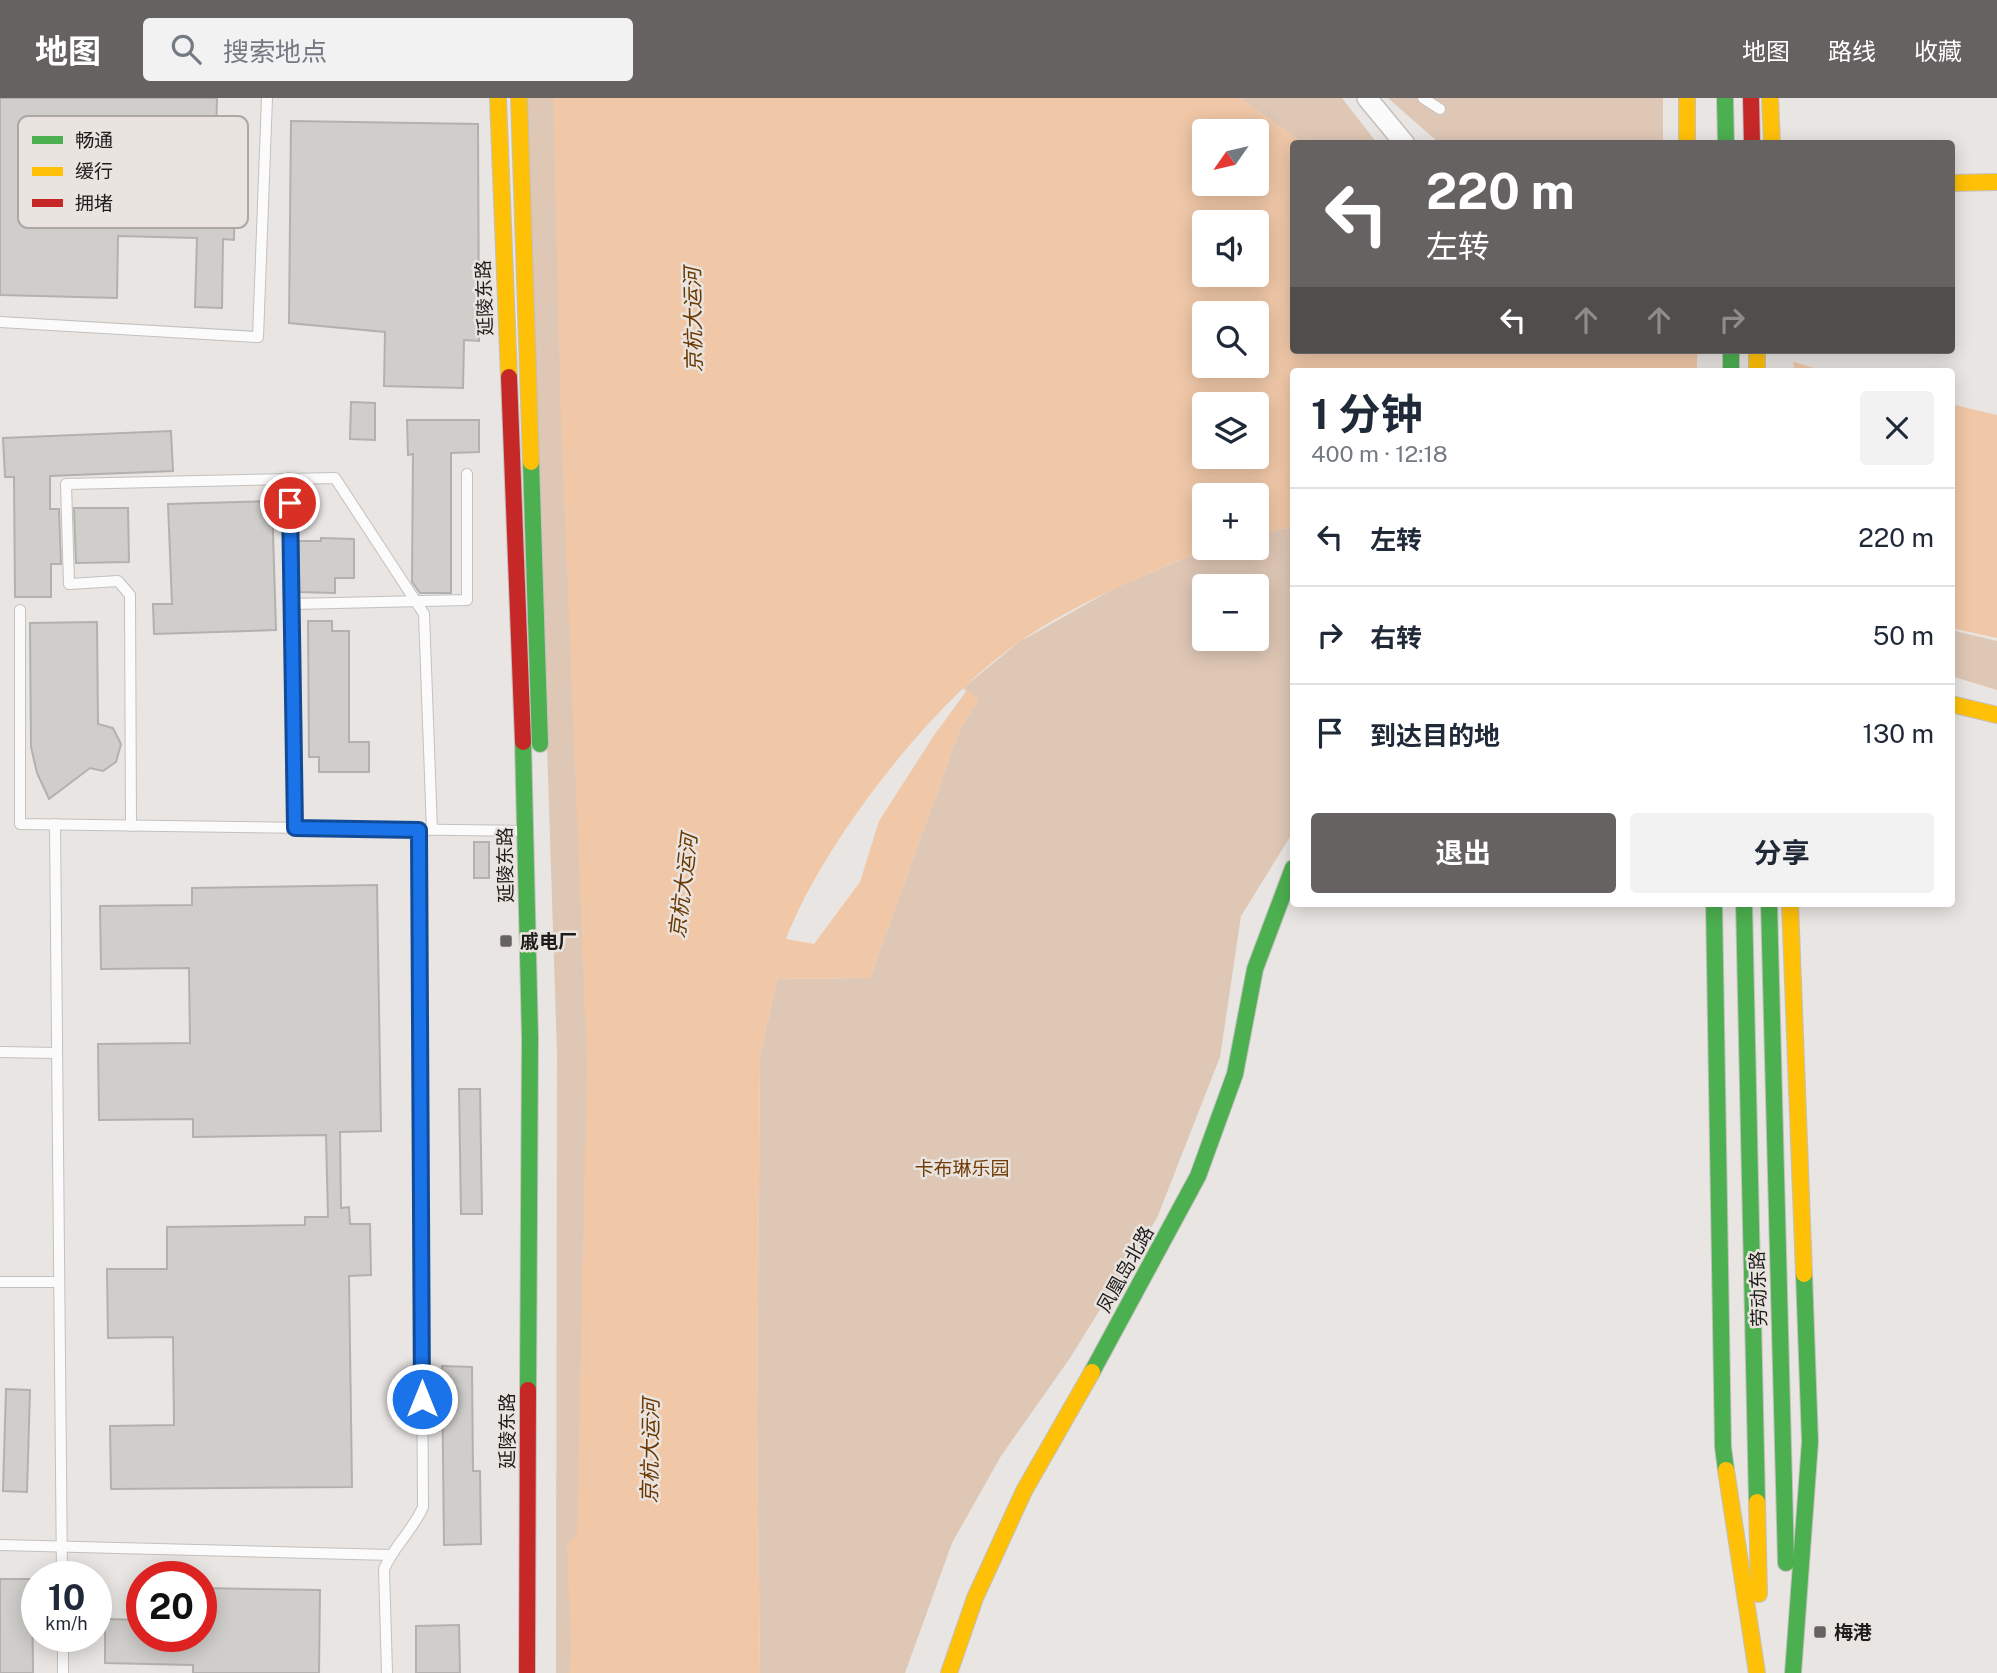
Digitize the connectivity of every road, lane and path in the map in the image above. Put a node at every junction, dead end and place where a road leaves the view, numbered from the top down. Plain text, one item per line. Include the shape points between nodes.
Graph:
1 (267, 98) edge
2 (498, 98) edge
3 (519, 98) edge
4 (1367, 98) edge
5 (1423, 98) edge
6 (1686, 98) edge
7 (1725, 98) edge
8 (1751, 98) edge
9 (1770, 98) edge
10 (1440, 109) dead end
11 (1402, 140) edge
12 (1687, 140) edge
13 (1726, 140) edge
14 (1752, 140) edge
15 (1772, 140) edge
16 (1997, 182) edge
17 (1955, 183) edge
18 (0, 322) edge
19 (467, 474) dead end
20 (289, 478) junction
21 (416, 601) junction
22 (292, 604) junction
23 (20, 610) dead end
24 (1955, 705) edge
25 (1997, 715) edge
26 (541, 763) dead end
27 (55, 824) junction
28 (131, 826) junction
29 (295, 828) junction
30 (419, 830) junction
31 (432, 830) junction
32 (526, 831) junction
33 (1290, 876) edge
34 (1714, 907) edge
35 (1744, 907) edge
36 (1769, 907) edge
37 (1790, 907) edge
38 (545, 977) dead end
39 (0, 1052) edge
40 (57, 1053) junction
41 (546, 1234) dead end
42 (0, 1282) edge
43 (59, 1282) junction
44 (0, 1545) edge
45 (62, 1546) junction
46 (390, 1555) junction
47 (62, 1561) edge
48 (63, 1652) edge
49 (63, 1673) edge
50 (387, 1673) edge
51 (527, 1673) edge
52 (949, 1673) edge
53 (1759, 1673) edge
54 (1791, 1673) edge

1 - 18 lane via 258,337
2 - 32 main road, 延陵东路
3 - 26 main road
4 - 11 street
5 - 10 lane
6 - 12 main road
7 - 13 main road
8 - 14 main road
9 - 15 main road
16 - 17 main road
19 - 21 lane via 467,600
20 - 21 lane via 335,478
20 - 22 lane
20 - 28 lane via 66,484 69,583 118,581 130,595
21 - 22 lane
21 - 31 lane via 424,614
22 - 29 lane
23 - 27 lane via 20,824
24 - 25 main road
27 - 28 lane
27 - 40 lane
28 - 29 lane
29 - 30 lane
30 - 31 lane
30 - 46 lane via 423,1507 416,1524
31 - 32 lane
32 - 51 main road, 延陵东路 via 530,1038
33 - 52 main road, 凤凰岛北路 via 1255,969 1235,1074 1199,1176 1024,1491 975,1598
34 - 53 main road via 1723,1447
35 - 53 main road, 劳动东路
36 - 54 main road, 劳动东路
37 - 54 main road via 1810,1442
38 - 41 main road
39 - 40 lane
40 - 43 lane
42 - 43 lane
43 - 45 lane
44 - 45 lane
45 - 46 lane
45 - 47 lane
46 - 50 lane via 384,1569
48 - 49 lane

